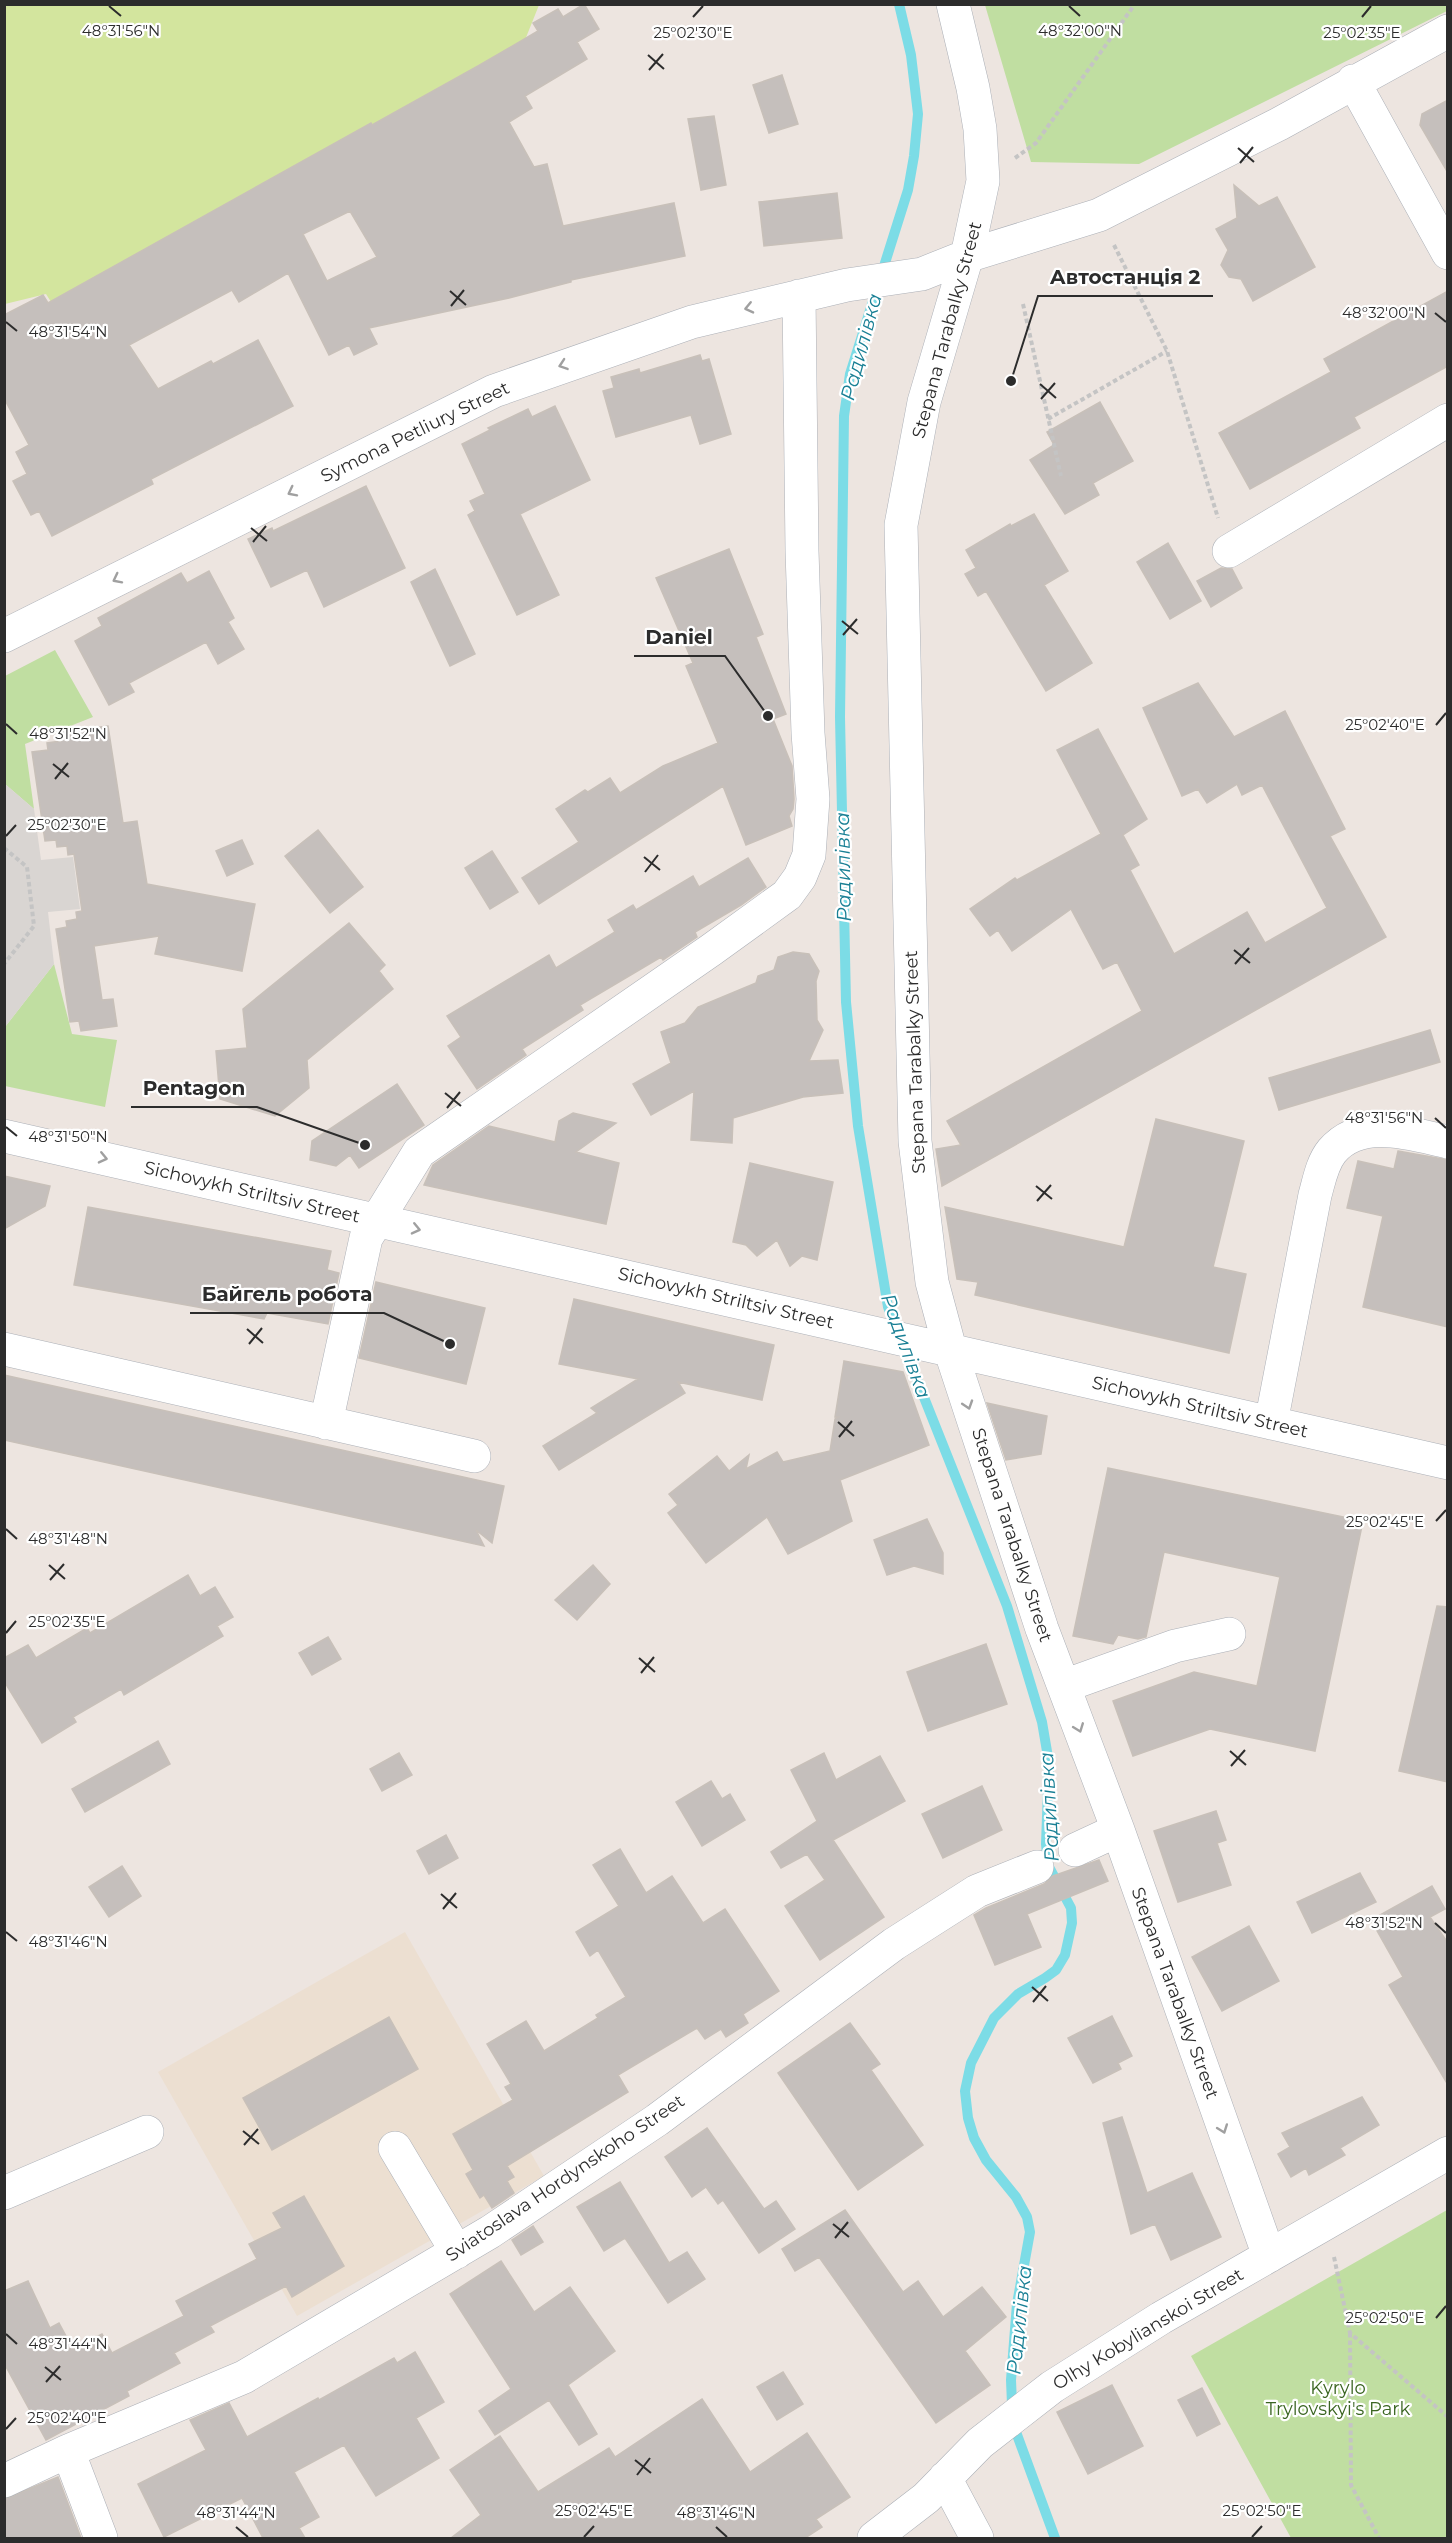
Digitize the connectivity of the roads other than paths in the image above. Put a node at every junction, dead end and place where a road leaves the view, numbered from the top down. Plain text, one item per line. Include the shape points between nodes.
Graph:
1 (953, 4) edge
2 (1448, 31) edge
3 (1353, 81) junction
4 (1448, 252) edge
5 (967, 256) junction
6 (799, 296) junction
7 (1448, 420) edge
8 (1229, 551) road end
9 (4, 636) edge
10 (4, 1136) edge
11 (1448, 1142) edge
12 (379, 1220) junction
13 (937, 1346) junction
14 (4, 1349) edge
15 (326, 1423) junction
16 (1271, 1424) junction
17 (474, 1456) dead end
18 (1448, 1463) edge
19 (1229, 1634) dead end
20 (1064, 1686) junction
21 (1118, 1830) junction
22 (1075, 1850) dead end
23 (1037, 1867) dead end
24 (147, 2132) dead end
25 (395, 2148) dead end
26 (1448, 2153) edge
27 (4, 2193) edge
28 (457, 2252) junction
29 (1269, 2256) junction
30 (68, 2451) junction
31 (945, 2478) junction
32 (4, 2481) edge
33 (101, 2538) edge
34 (874, 2538) edge
35 (977, 2538) edge

1 - 5 street, Stepana Tarabalky Street via 980,129 982,181
2 - 3 street
3 - 4 street
3 - 5 street via 1279,124 1099,215
5 - 6 street, Symona Petliury Street via 922,274
5 - 13 street, Stepana Tarabalky Street via 924,402 901,525 915,1141
6 -> 9 street, Symona Petliury Street via 692,322 494,391
6 - 12 street via 802,563 813,799 809,855 800,877 787,895 711,950 419,1152 399,1180
7 - 8 street
10 -> 12 street, Sichovykh Striltsiv Street
11 - 16 street via 1383,1130 1349,1138 1332,1152 1316,1195
12 -> 13 street, Sichovykh Striltsiv Street
12 - 15 street via 366,1238
13 - 16 street, Sichovykh Striltsiv Street
13 -> 20 street, Stepana Tarabalky Street
14 - 15 street
15 - 17 street
16 - 18 street, Sichovykh Striltsiv Street
19 - 20 street via 1174,1646
20 -> 21 street, Stepana Tarabalky Street
21 - 22 street
21 -> 29 street, Stepana Tarabalky Street
23 - 28 street, Sviatoslava Hordynskoho Street via 977,1891 933,1917 657,2120
24 - 27 street
25 - 28 street
26 - 29 street, Olhy Kobylianskoi Street
28 - 30 street, Sviatoslava Hordynskoho Street via 244,2377
29 - 31 street, Olhy Kobylianskoi Street via 1152,2323 1028,2404
30 - 32 street, Sviatoslava Hordynskoho Street
30 - 33 street
31 - 34 street, Olhy Kobylianskoi Street via 912,2510
31 - 35 street

